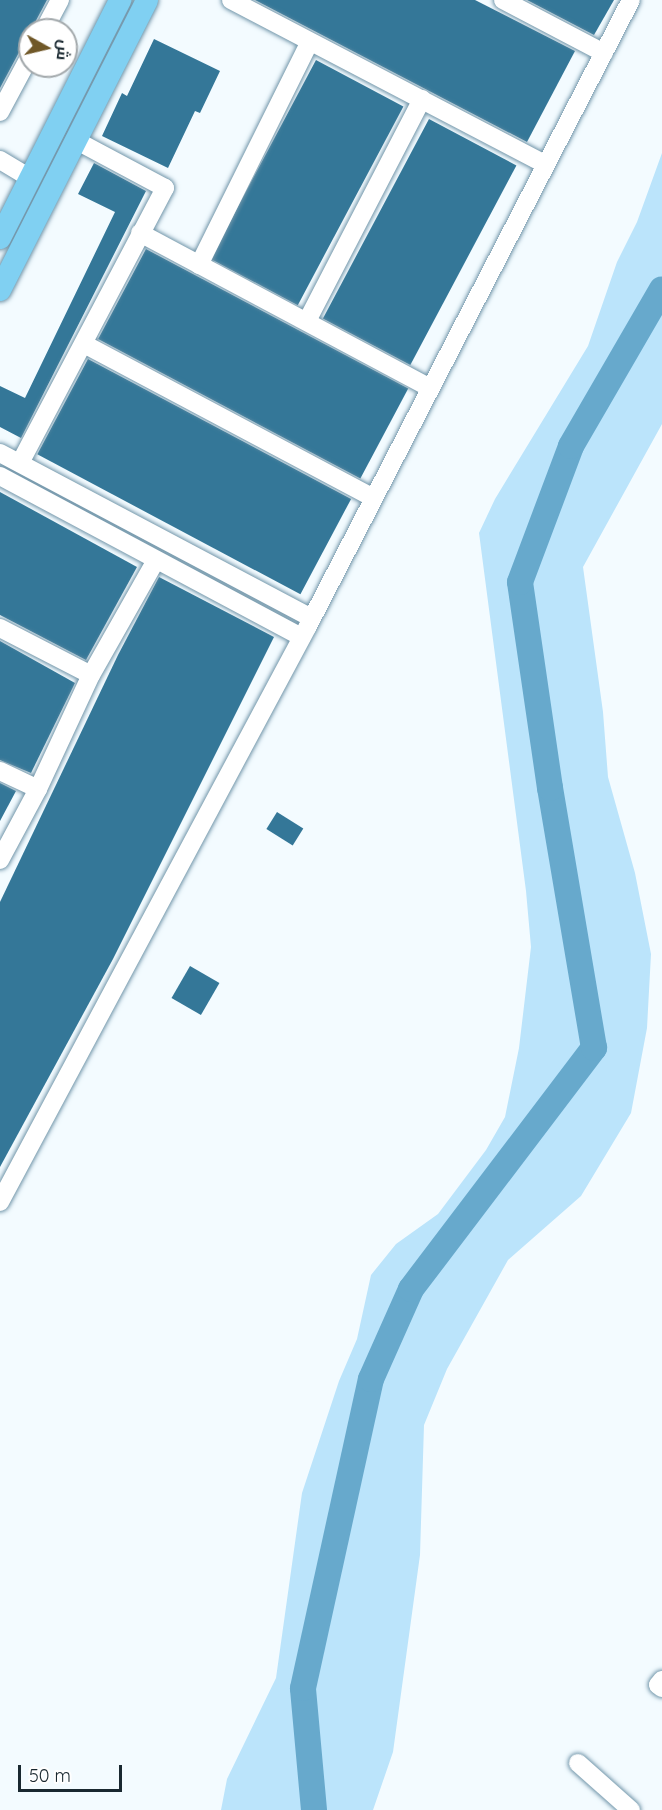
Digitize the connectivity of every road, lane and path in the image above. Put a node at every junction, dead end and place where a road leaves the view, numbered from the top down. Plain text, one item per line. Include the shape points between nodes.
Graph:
1 (60, 0) edge
2 (120, 0) edge
3 (147, 0) edge
4 (231, 0) edge
5 (503, 0) edge
6 (631, 0) edge
7 (50, 18) edge
8 (309, 43) junction
9 (604, 52) junction
10 (18, 78) edge
11 (422, 99) junction
12 (0, 112) edge
13 (77, 141) junction
14 (0, 160) edge
15 (545, 164) junction
16 (30, 178) junction
17 (140, 233) junction
18 (0, 238) edge
19 (200, 265) junction
20 (0, 290) edge
21 (307, 321) junction
22 (84, 344) junction
23 (430, 388) junction
24 (0, 453) edge
25 (20, 463) junction
26 (0, 476) edge
27 (374, 498) junction
28 (156, 560) junction
29 (312, 618) junction
30 (0, 628) edge
31 (302, 637) junction
32 (92, 675) junction
33 (0, 771) edge
34 (38, 789) junction
35 (0, 860) edge
36 (0, 1202) edge
37 (662, 1680) edge
38 (662, 1688) edge
39 (578, 1763) dead end
40 (631, 1810) edge

1 - 7 street
2 - 16 main road
3 - 13 main road
4 - 8 street
5 - 9 street
6 - 9 street
8 - 11 street
8 - 19 street
9 - 15 street
10 - 12 street
11 - 15 street
11 - 21 street
13 - 17 street via 165,188
13 - 20 main road
14 - 16 street
15 - 23 street
16 - 18 main road
17 - 19 street
17 - 22 street
19 - 21 street
21 - 23 street
22 - 25 street
22 - 27 street
23 - 27 street
24 - 25 street
25 - 29 street
26 - 28 street
27 - 29 street
28 - 31 street
28 - 32 street
29 - 31 street
30 - 32 street
31 - 36 street
32 - 34 street
33 - 34 street
34 - 35 street
37 - 38 street via 658,1685
39 - 40 street

